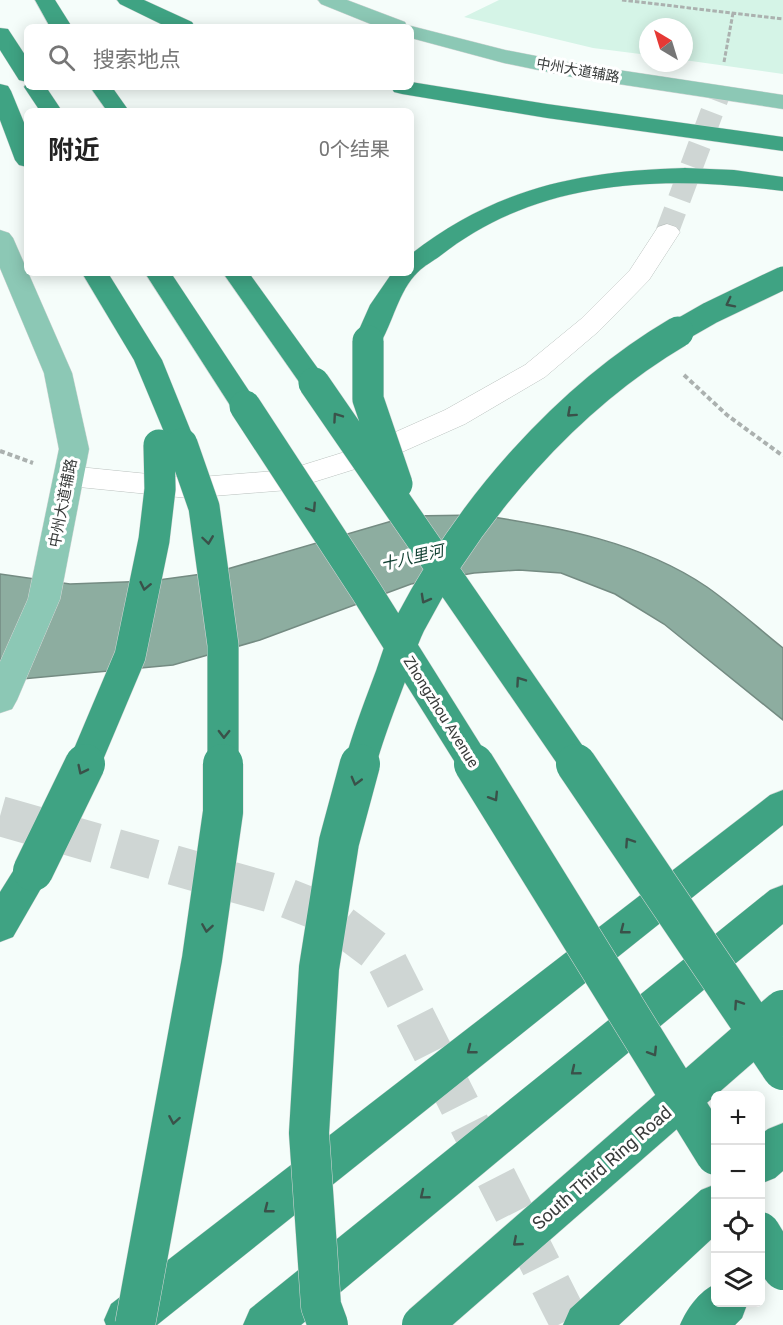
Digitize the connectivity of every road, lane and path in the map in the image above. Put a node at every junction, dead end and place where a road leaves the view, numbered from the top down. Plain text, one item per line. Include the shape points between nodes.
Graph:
1 (45, 0) edge
2 (127, 0) edge
3 (328, 0) edge
4 (622, 0) edge
5 (733, 13) junction
6 (783, 19) edge
7 (59, 24) edge
8 (178, 24) edge
9 (389, 24) edge
10 (414, 33) edge
11 (0, 34) edge
12 (24, 70) edge
13 (414, 89) edge
14 (37, 90) edge
15 (103, 90) edge
16 (0, 91) edge
17 (719, 93) junction
18 (783, 102) edge
19 (49, 108) edge
20 (116, 108) edge
21 (547, 111) junction
22 (783, 131) edge
23 (783, 144) edge
24 (24, 152) edge
25 (783, 184) edge
26 (667, 232) tunnel mouth
27 (0, 238) edge
28 (414, 263) edge
29 (97, 276) edge
30 (160, 276) edge
31 (238, 276) edge
32 (403, 276) edge
33 (783, 278) edge
34 (683, 374) dead end
35 (171, 444) junction
36 (783, 456) edge
37 (68, 484) junction
38 (408, 520) junction
39 (0, 700) edge
40 (783, 805) edge
41 (783, 901) edge
42 (0, 925) edge
43 (783, 1010) edge
44 (783, 1070) edge
45 (783, 1143) edge
46 (711, 1147) edge
47 (765, 1159) edge
48 (711, 1210) edge
49 (765, 1240) edge
50 (783, 1248) edge
51 (765, 1265) edge
52 (783, 1270) edge
53 (721, 1307) edge
54 (120, 1325) edge
55 (135, 1325) edge
56 (266, 1325) edge
57 (328, 1325) edge
58 (422, 1325) edge
59 (586, 1325) edge
60 (703, 1325) edge

1 - 7 highway
2 - 8 highway
3 - 9 main road
4 - 5 path
5 - 6 path
5 - 17 path
10 - 17 main road, 中州大道辅路 via 504,57
11 - 12 highway
13 - 21 highway
14 - 19 highway
15 - 20 highway
16 - 24 highway
17 - 18 main road, 中州大道辅路
21 - 22 highway
21 - 23 highway
25 - 28 highway via 680,174 572,185 539,193 479,217
26 - 37 street via 640,275 536,371 455,417 374,453 288,480 188,488
27 - 37 main road, 中州大道辅路 via 58,373 74,449
29 - 35 highway via 148,360
30 -> 46 highway, Zhongzhou Avenue, bridge via 366,591
38 -> 31 highway, bridge
32 - 38 highway, bridge via 377,313 368,340 368,399
33 -> 57 highway, bridge via 710,313 649,349 552,430 447,559 409,626 365,745 339,843 319,968 309,1133 321,1306
34 - 36 path via 727,415
35 -> 42 highway, bridge via 130,656 91,751 33,871
35 -> 55 highway, bridge via 204,507 223,645 223,812 204,948
37 - 39 main road, 中州大道辅路 via 44,599
44 -> 38 highway, bridge
40 -> 54 highway
41 -> 56 highway
43 -> 58 highway, South Third Ring Road, bridge
45 - 47 highway
48 - 59 highway
49 - 52 highway, bridge
50 - 51 highway
53 - 60 highway

